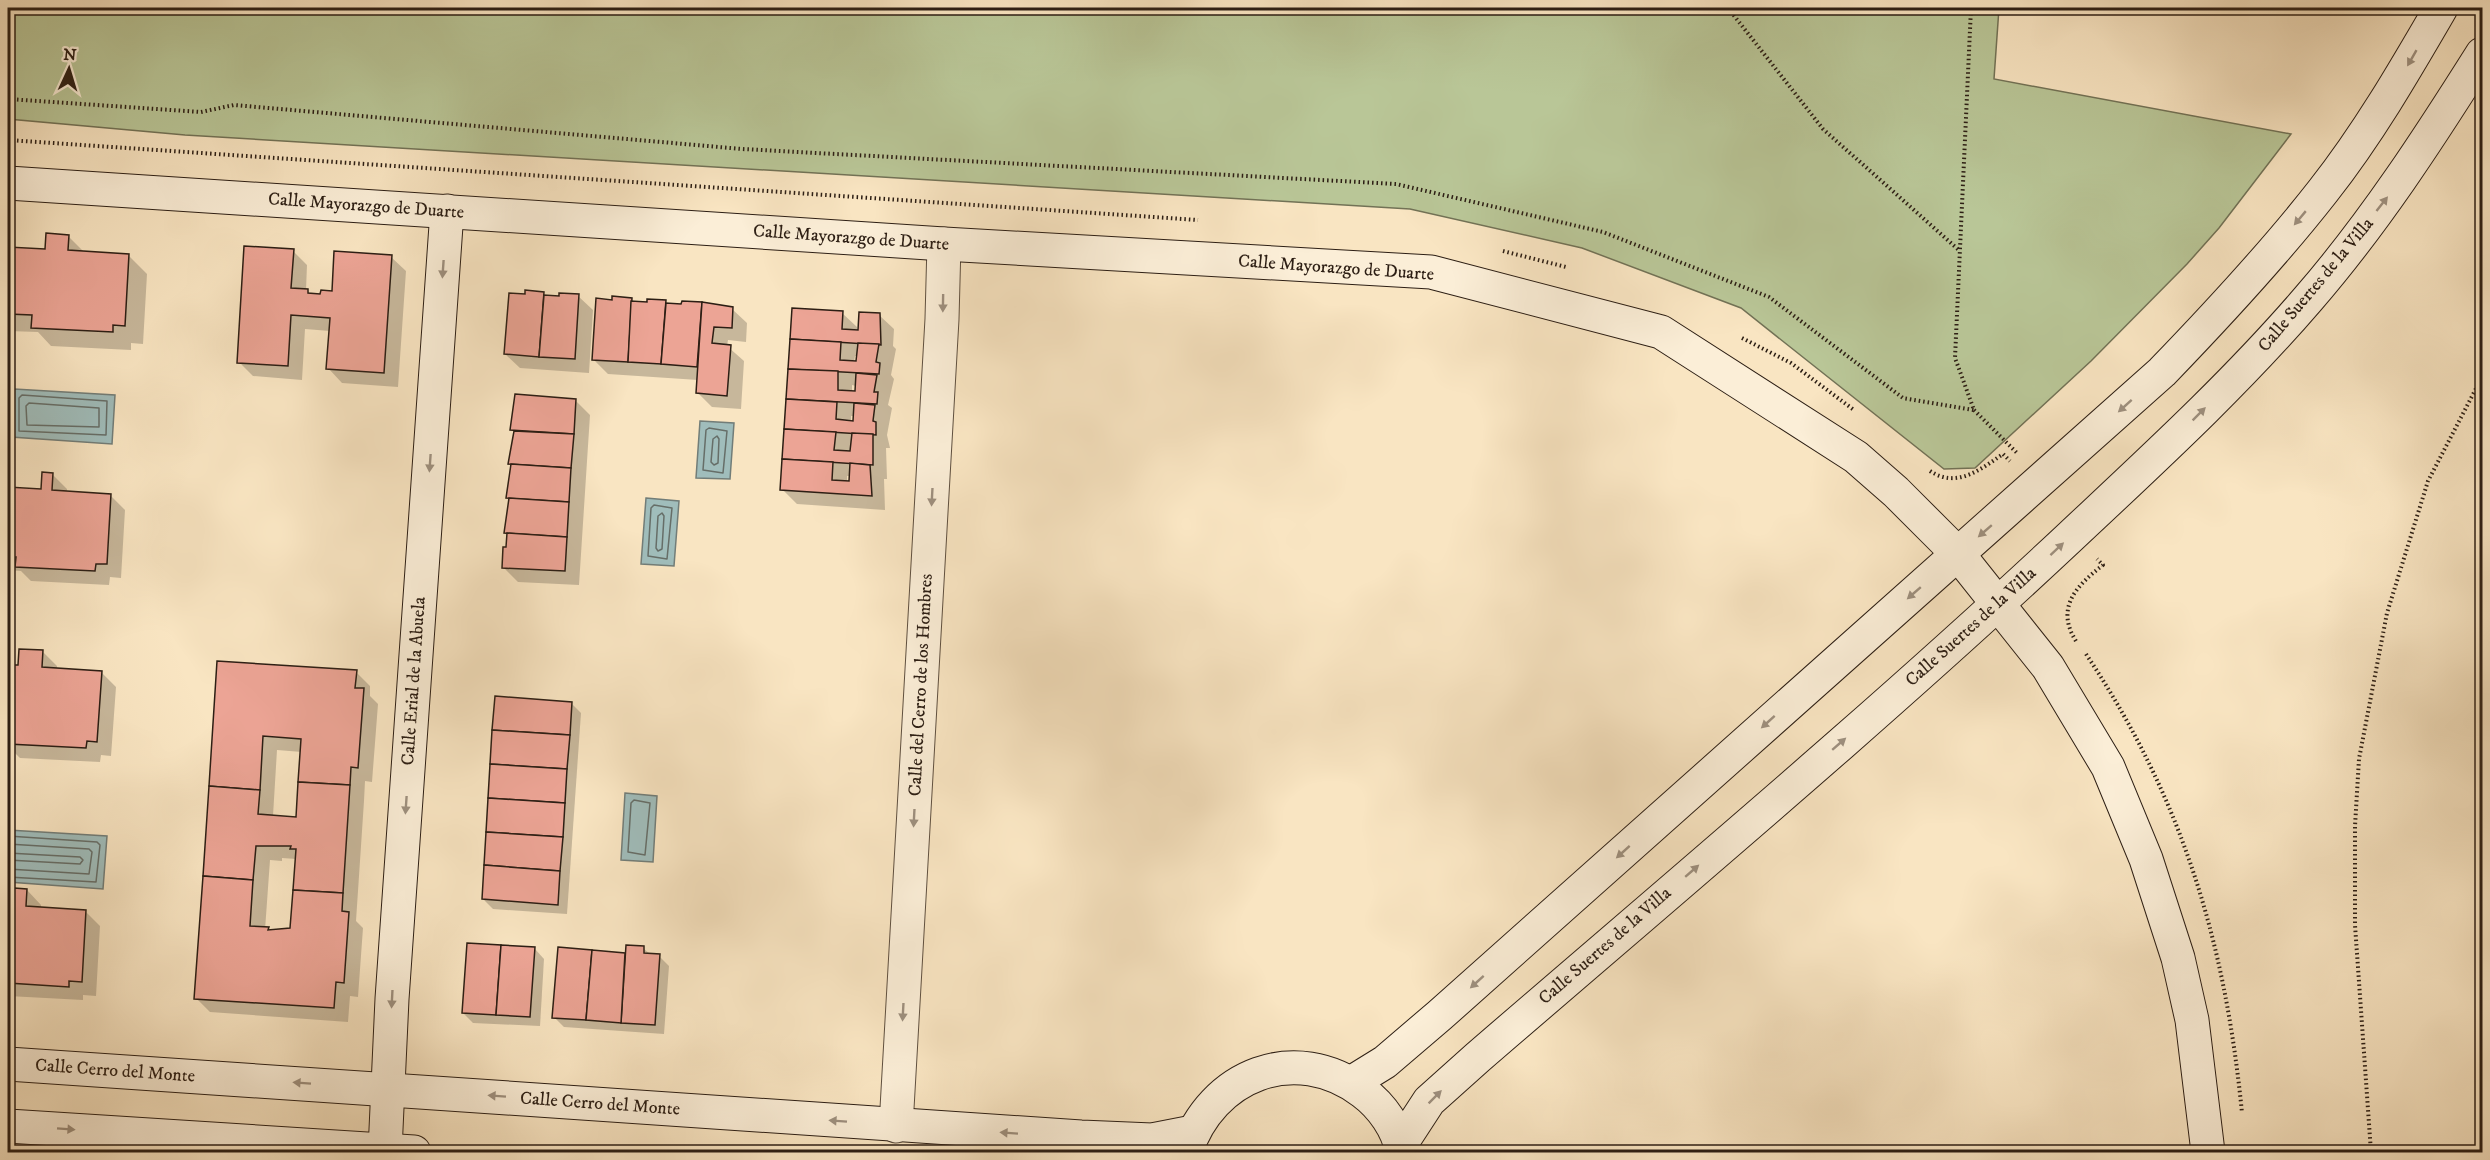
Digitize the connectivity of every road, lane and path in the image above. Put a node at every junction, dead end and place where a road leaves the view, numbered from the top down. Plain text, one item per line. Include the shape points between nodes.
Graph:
1 (1728, 8) edge
2 (1971, 8) edge
3 (2441, 8) edge
4 (2482, 54) edge
5 (8, 99) edge
6 (8, 183) edge
7 (447, 211) junction
8 (944, 244) junction
9 (1960, 251) junction
10 (2482, 377) edge
11 (1974, 410) junction
12 (2021, 456) dead end
13 (1958, 554) junction
14 (2000, 603) junction
15 (8, 1064) edge
16 (1351, 1083) junction
17 (387, 1089) junction
18 (8, 1126) edge
19 (896, 1126) junction
20 (1189, 1142) edge
21 (1402, 1148) edge
22 (395, 1152) edge
23 (2208, 1152) edge
24 (2370, 1152) edge

1 - 9 path via 1823,129
2 - 9 path
3 -> 13 main road via 2395,87 2324,190 2243,287 2163,372
14 -> 4 main road, Calle Suertes de la Villa via 2172,442 2310,297 2393,191
5 - 11 path via 201,112 234,105 742,149 1396,184 1603,232 1747,288 1769,297 1903,398
6 - 7 main road, Calle Mayorazgo de Duarte
7 - 8 main road, Calle Mayorazgo de Duarte
7 -> 17 main road, Calle Erial de la Abuela
8 - 13 main road, Calle Mayorazgo de Duarte via 1431,273 1661,332 1856,457
8 -> 19 main road, Calle del Cerro de los Hombres
9 - 11 path via 1954,358
10 - 24 path via 2428,481 2387,613 2359,759 2355,925
11 - 12 path
13 - 14 main road, Calle Mayorazgo de Duarte
13 -> 16 main road via 1449,1007 1385,1062
21 -> 14 main road, Calle Suertes de la Villa via 1429,1101
14 - 23 main road, Calle Mayorazgo de Duarte via 2048,667 2108,767 2146,859 2178,958 2192,1020
17 -> 15 main road, Calle Cerro del Monte
16 - 20 main road via 1326,1072 1300,1068 1248,1077 1206,1110
16 - 21 main road via 1389,1119
19 -> 17 main road, Calle Cerro del Monte
17 - 22 main road, Calle Erial de la Abuela
18 -> 22 main road
20 -> 19 main road, Calle Cerro del Monte

